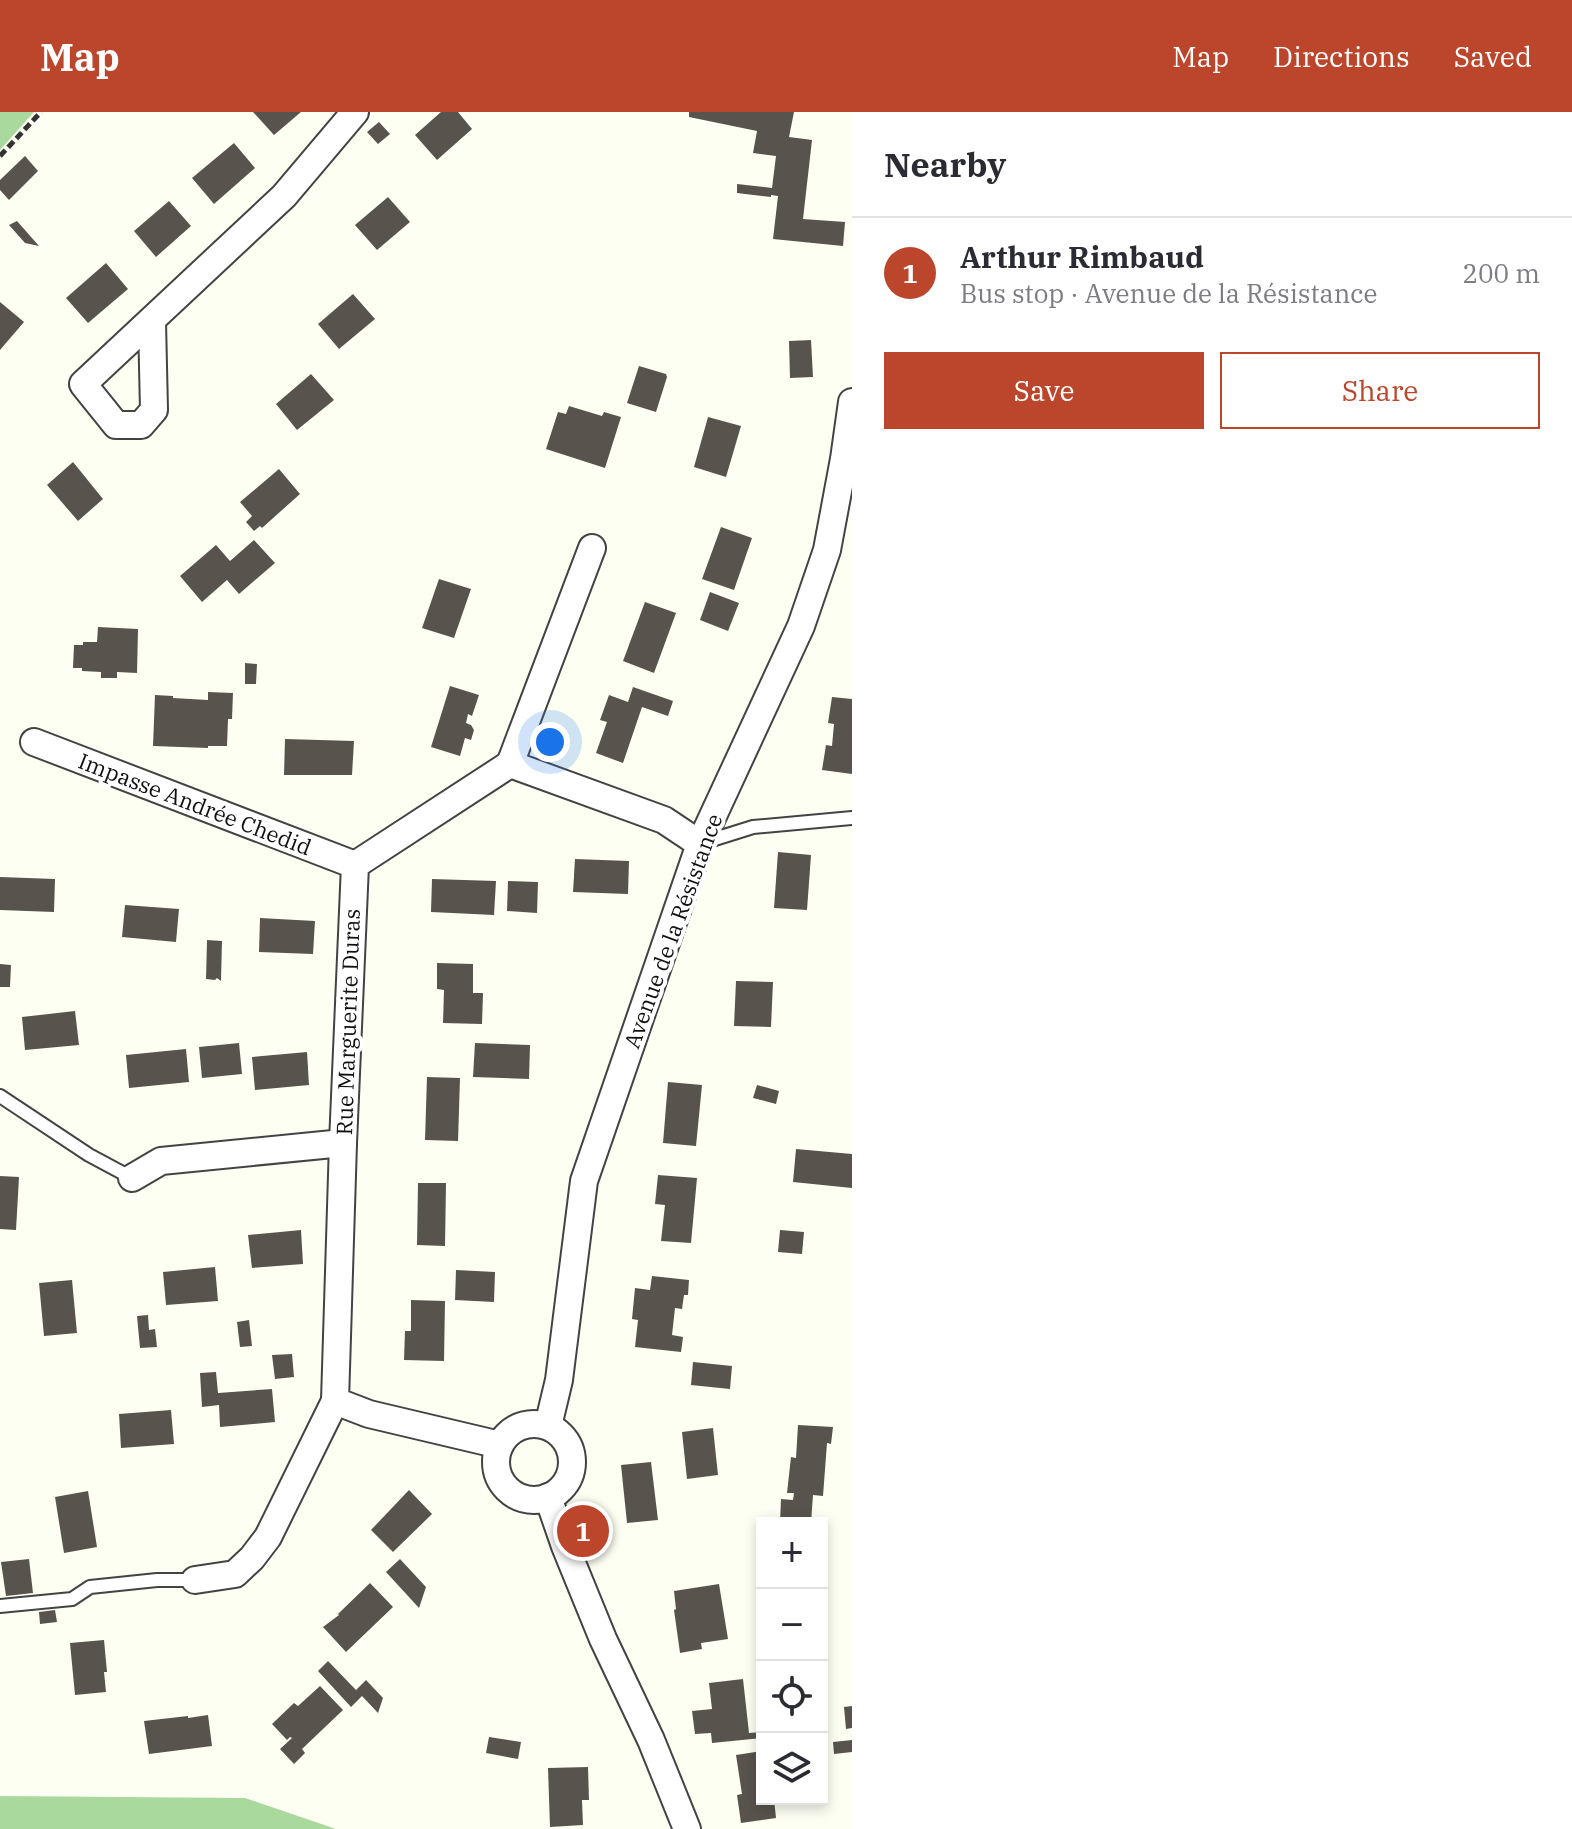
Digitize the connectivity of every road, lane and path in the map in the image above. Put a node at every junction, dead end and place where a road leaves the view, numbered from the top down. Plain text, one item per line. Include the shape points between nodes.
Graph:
1 (41, 112) edge
2 (355, 112) edge
3 (0, 156) edge
4 (152, 322) dead end
5 (852, 402) edge
6 (592, 548) dead end
7 (840, 551) edge
8 (34, 742) dead end
9 (510, 764) junction
10 (852, 818) edge
11 (700, 844) junction
12 (355, 865) junction
13 (0, 1096) edge
14 (343, 1143) junction
15 (132, 1178) joint
16 (335, 1401) junction
17 (548, 1426) junction
18 (500, 1445) junction
19 (548, 1497) junction
20 (195, 1580) joint
21 (0, 1606) edge
22 (687, 1829) edge

1 - 3 path
2 - 4 street via 284,196
5 - 7 street, Avenue de la Résistance
6 - 9 street
7 - 11 street, Avenue de la Résistance
8 - 12 street, Impasse Andrée Chedid
9 - 11 street via 664,820
9 - 12 street
10 - 11 lane via 753,827
11 - 17 street, Avenue de la Résistance via 584,1181 559,1380
12 - 14 street, Rue Marguerite Duras
13 - 15 lane
14 - 15 street via 161,1161
14 - 16 street, Rue Marguerite Duras
16 - 18 street
16 - 20 street via 268,1537 252,1558 235,1574
17 - 18 street via 515,1428
17 - 19 street via 566,1440 572,1462 565,1483
18 - 19 street via 496,1467 506,1487 525,1498
19 - 22 street via 603,1639
20 - 21 lane via 90,1587 72,1599

